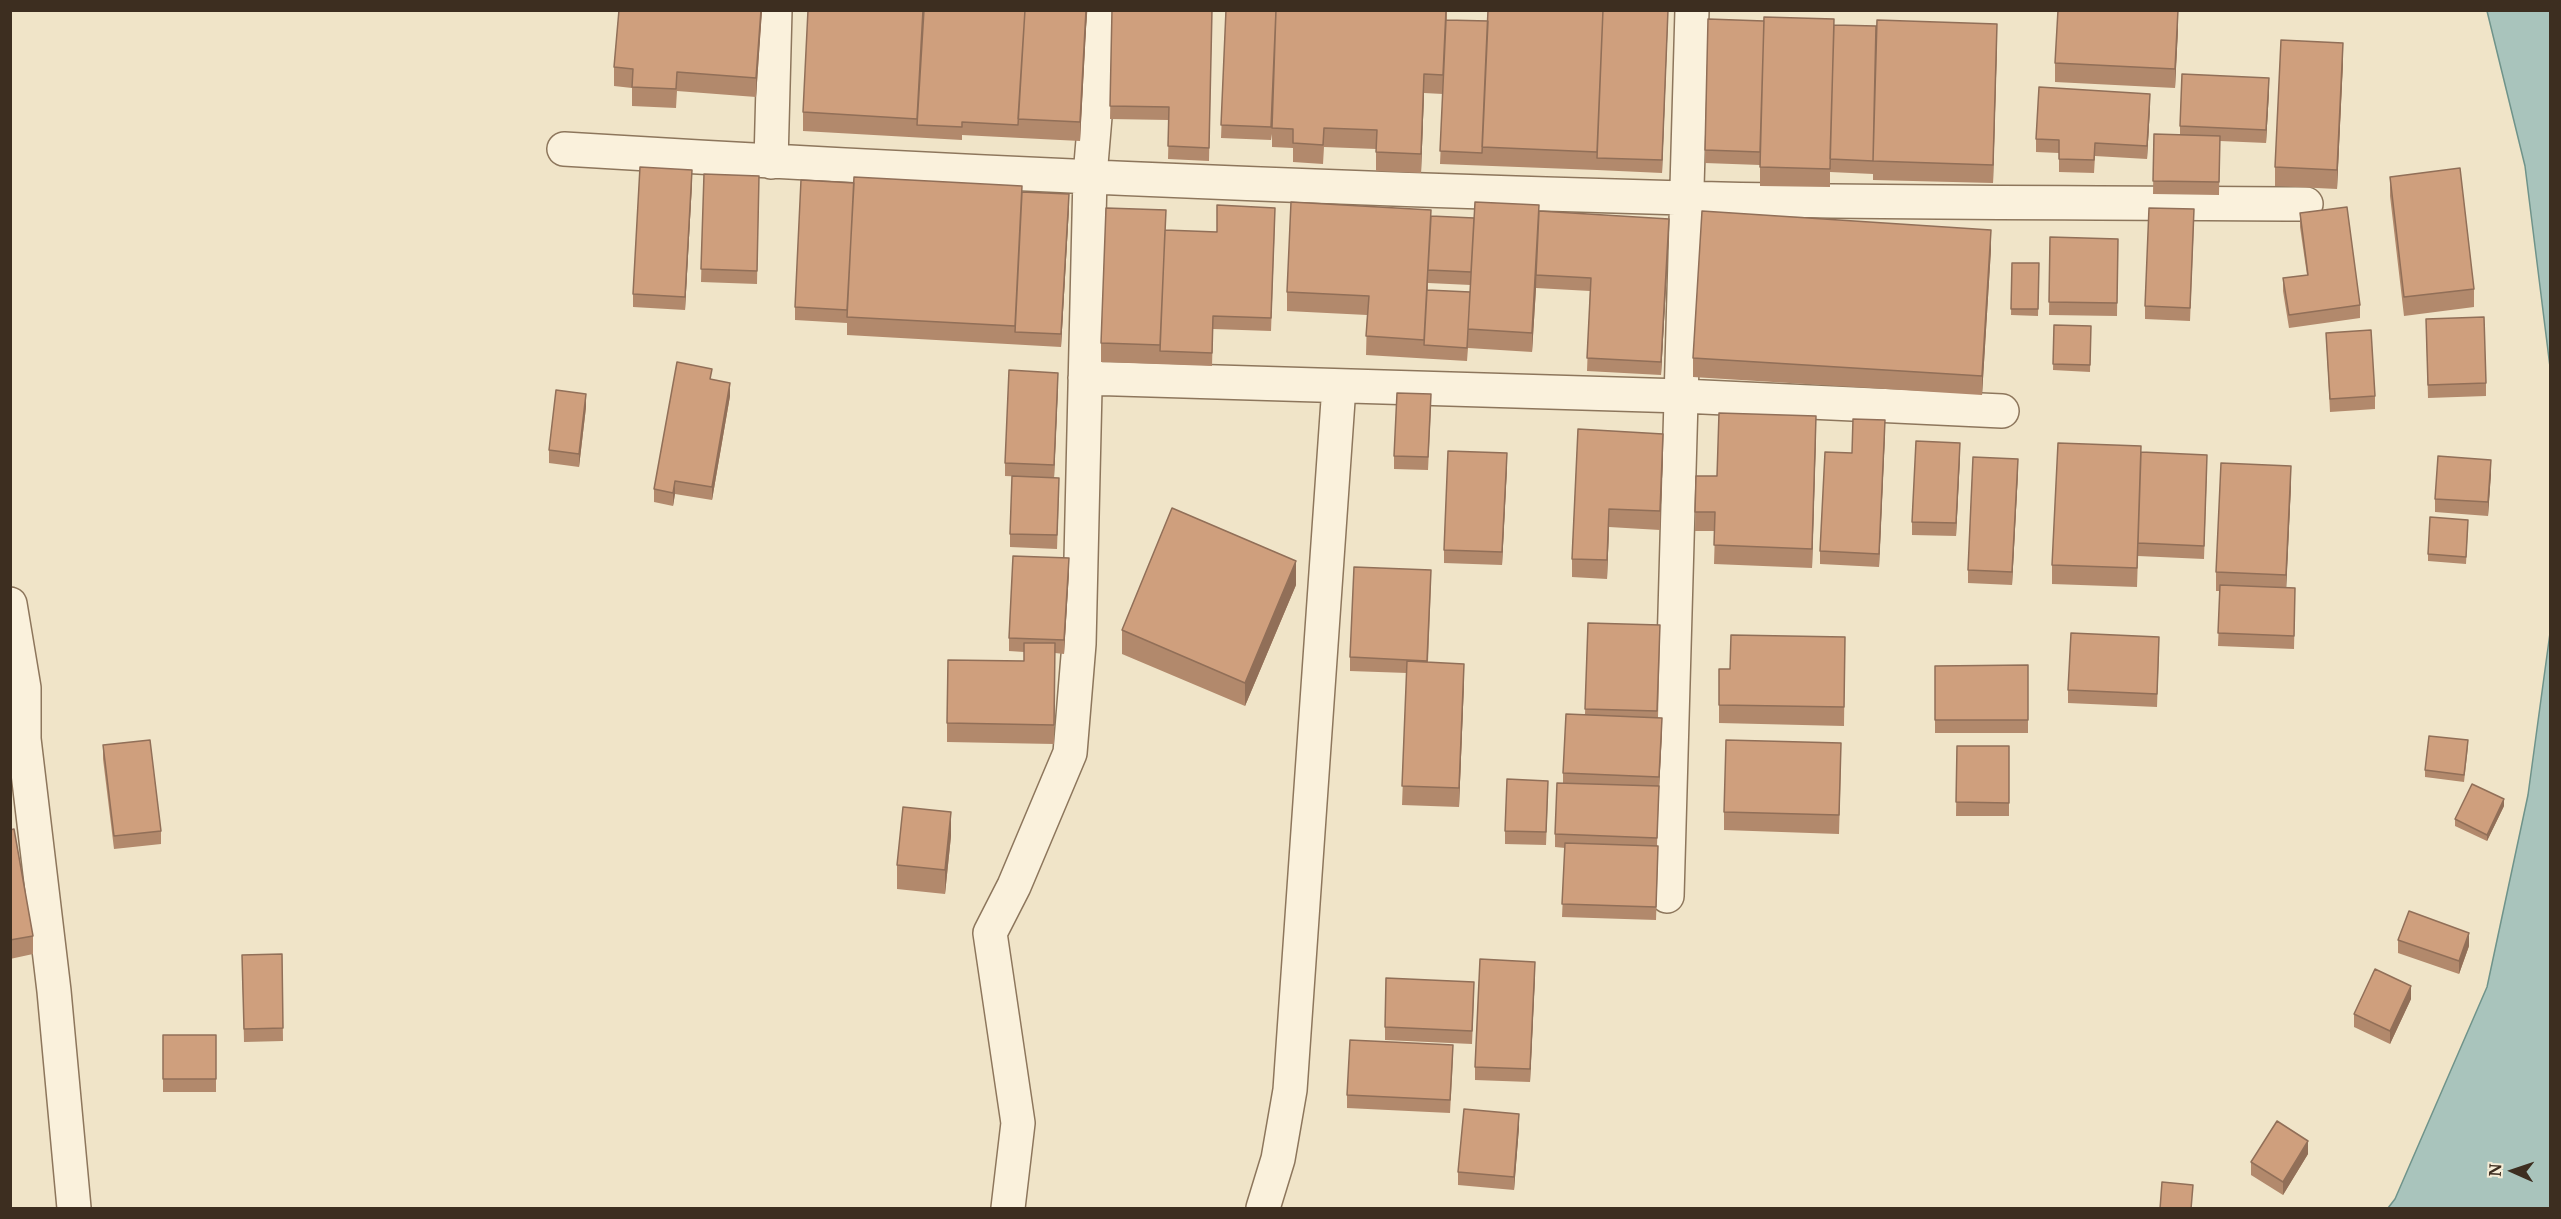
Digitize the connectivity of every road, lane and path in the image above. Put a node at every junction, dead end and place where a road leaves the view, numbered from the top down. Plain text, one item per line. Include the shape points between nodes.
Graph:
1 (775, 10) edge
2 (1104, 10) edge
3 (1692, 10) edge
4 (564, 149) dead end
5 (771, 162) junction
6 (1090, 176) junction
7 (1687, 198) junction
8 (2306, 204) dead end
9 (1085, 378) junction
10 (1339, 386) junction
11 (1682, 396) junction
12 (2002, 411) dead end
13 (10, 604) edge
14 (17, 741) edge
15 (1667, 897) dead end
16 (74, 1209) edge
17 (1008, 1209) edge
18 (1263, 1209) edge

1 - 5 street
2 - 6 street
3 - 7 street
4 - 5 street
5 - 6 street
6 - 7 street
6 - 9 street
7 - 8 street
7 - 11 street
9 - 10 street
9 - 17 street via 1079,644 1070,753 990,933 1018,1122
10 - 11 street
10 - 18 street via 1290,1090 1278,1159
11 - 12 street
11 - 15 street
13 - 14 street via 24,688
14 - 16 street via 54,991

